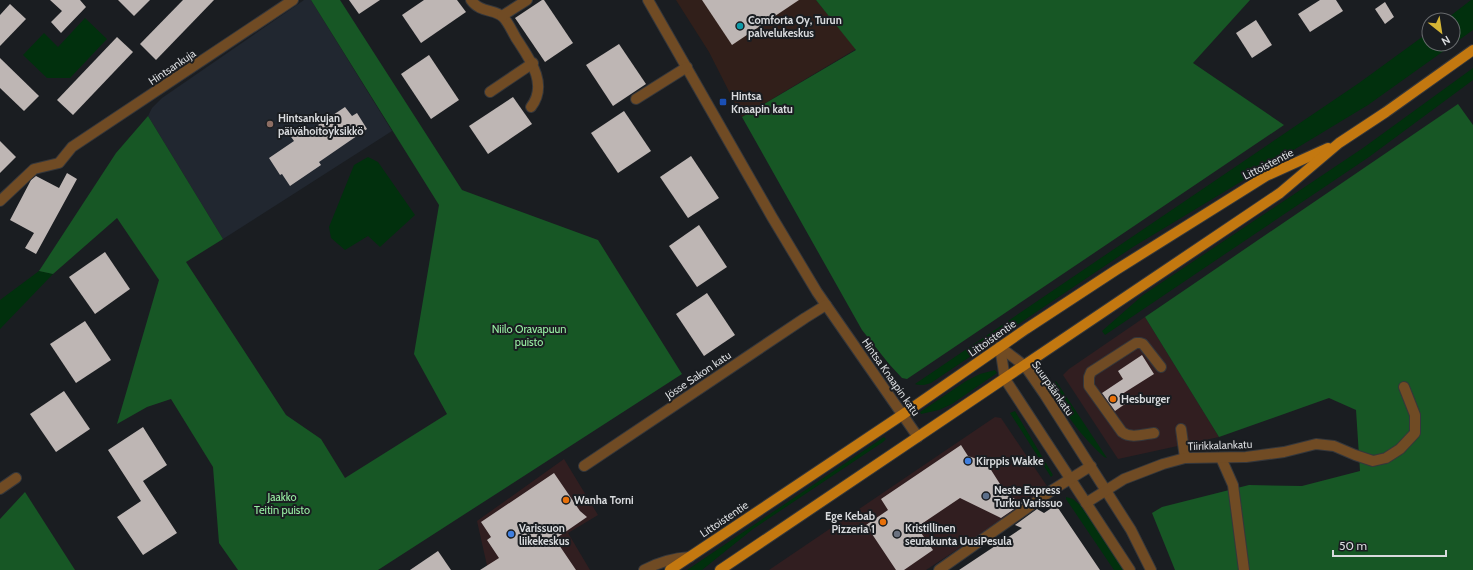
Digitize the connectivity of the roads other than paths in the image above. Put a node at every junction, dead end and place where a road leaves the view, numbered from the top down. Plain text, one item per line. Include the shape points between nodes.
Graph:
1 (293, 0) edge
2 (470, 0) edge
3 (527, 0) edge
4 (648, 0) edge
5 (502, 16) junction
6 (1473, 50) edge
7 (533, 63) junction
8 (687, 67) junction
9 (490, 92) dead end
10 (636, 99) dead end
11 (531, 107) dead end
12 (1339, 143) junction
13 (0, 201) edge
14 (826, 305) junction
15 (1000, 347) junction
16 (1025, 366) junction
17 (1161, 367) dead end
18 (1005, 379) junction
19 (1404, 387) dead end
20 (902, 415) junction
21 (1180, 429) dead end
22 (1154, 433) dead end
23 (918, 438) junction
24 (1185, 458) junction
25 (1221, 458) junction
26 (584, 466) dead end
27 (1091, 466) junction
28 (16, 478) dead end
29 (1070, 479) junction
30 (0, 489) edge
31 (1106, 490) junction
32 (1086, 503) junction
33 (690, 557) junction
34 (644, 570) edge
35 (670, 570) edge
36 (720, 570) edge
37 (939, 570) edge
38 (1130, 570) edge
39 (1151, 570) edge
40 (1244, 570) edge

1 - 13 street, Hintsankuja via 72,148 58,163 34,170
2 - 5 street via 480,8
3 - 5 street
4 - 8 street, Hintsa Knaapin katu
5 - 7 street
6 - 12 main road, Littoistentie
7 - 9 street
7 - 11 street via 538,90
8 - 10 street
8 - 14 street, Hintsa Knaapin katu via 772,217
12 - 15 main road, Littoistentie via 1266,176 1116,270
12 - 16 main road, Littoistentie via 1280,193
14 - 20 street, Hintsa Knaapin katu
14 - 26 street, Jösse Sakon katu
15 - 16 street, Suurpäänkatu
15 - 18 street
15 - 20 main road, Littoistentie
16 - 18 main road, Littoistentie
16 - 27 street, Suurpäänkatu
17 - 22 street via 1140,342 1091,372 1089,377 1089,386 1122,432 1131,436
18 - 23 main road, Littoistentie
18 - 29 street
19 - 25 street, Tiirikkalankatu via 1415,415 1415,433 1400,449 1386,458 1373,461 1334,446 1316,444 1284,452
20 - 23 street, Hintsa Knaapin katu
20 - 33 main road, Littoistentie
21 - 24 street
23 - 36 main road, Littoistentie
24 - 25 street, Tiirikkalankatu
24 - 31 street, Tiirikkalankatu via 1124,479
25 - 40 street via 1233,486
27 - 29 street
27 - 31 street, Suurpäänkatu
28 - 30 street
29 - 32 street
29 - 37 street
31 - 32 street, Tiirikkalankatu
31 - 39 street, Suurpäänkatu via 1131,530
32 - 38 street
33 - 34 street via 659,562
33 - 35 main road, Littoistentie

